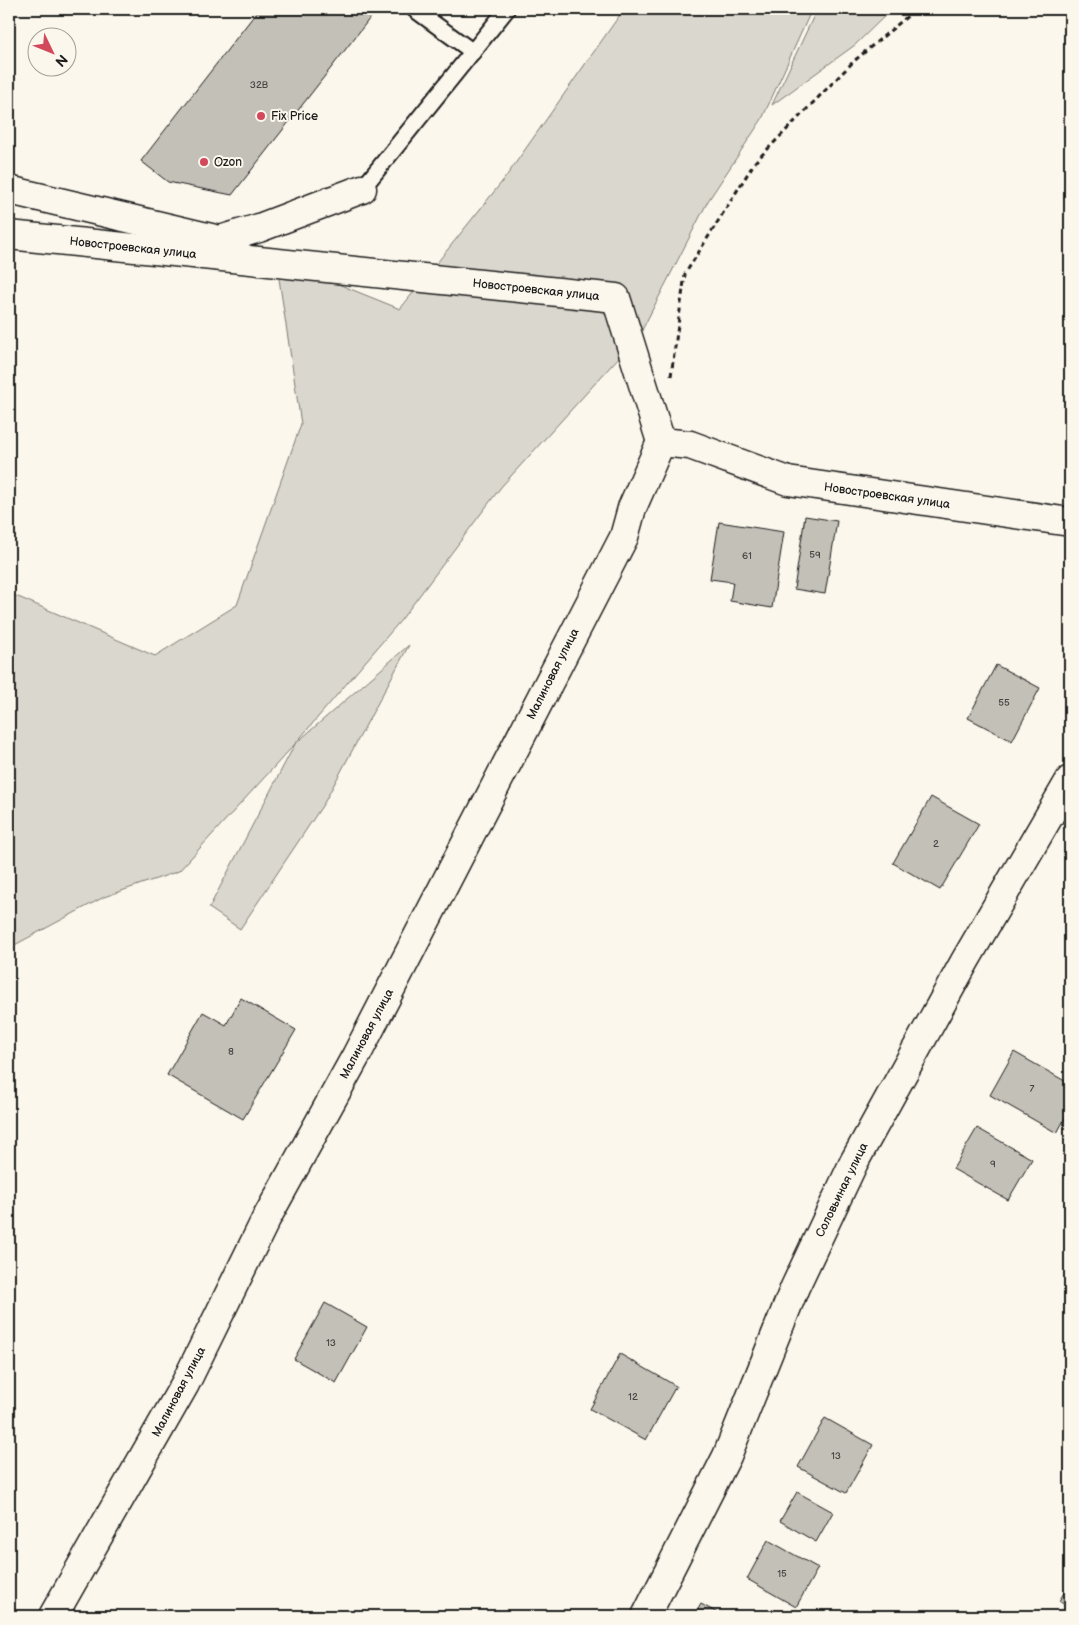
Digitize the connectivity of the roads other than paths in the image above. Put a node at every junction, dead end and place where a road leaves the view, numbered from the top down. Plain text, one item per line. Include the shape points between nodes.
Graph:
1 (414, 9) edge
2 (507, 9) edge
3 (473, 52) junction
4 (362, 189) joint
5 (9, 190) edge
6 (9, 235) edge
7 (661, 442) junction
8 (1070, 522) edge
9 (1070, 780) edge
10 (53, 1616) edge
11 (646, 1616) edge

1 - 3 lane
2 - 3 lane
3 - 4 lane
4 - 5 street via 220,240
6 - 7 street, Новостроевская улица via 616,298
7 - 8 street, Новостроевская улица via 690,445 788,481
7 - 10 street, Малиновая улица via 632,508 624,537 485,808 356,1056 266,1219 185,1384
9 - 11 street, Соловьиная улица via 854,1162 795,1287 726,1456

